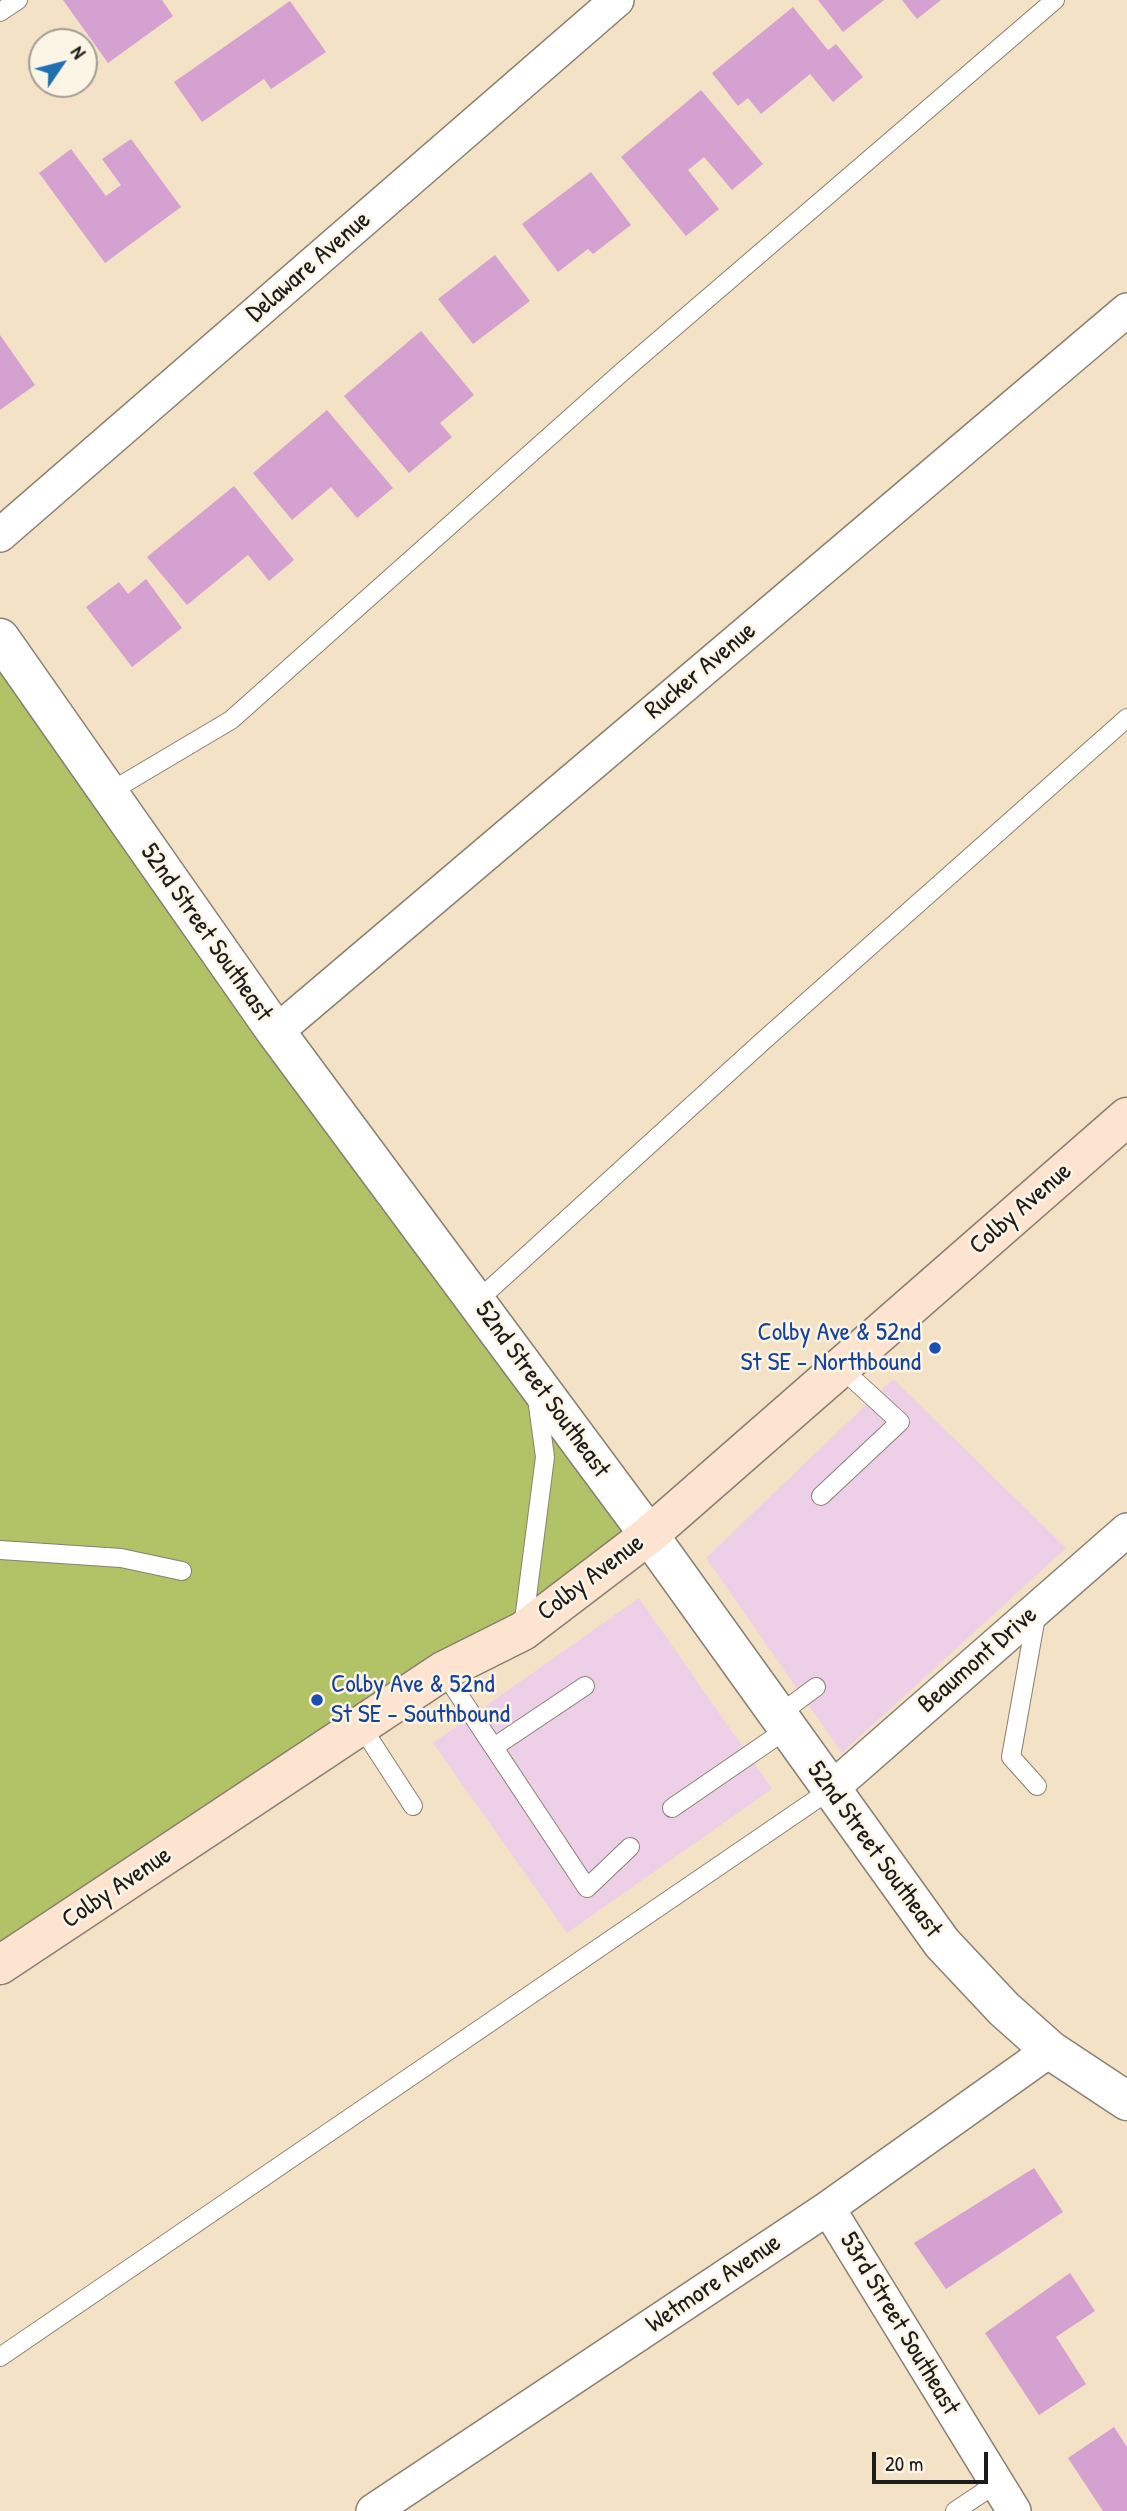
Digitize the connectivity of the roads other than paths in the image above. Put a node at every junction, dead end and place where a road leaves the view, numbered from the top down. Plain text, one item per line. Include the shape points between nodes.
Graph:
1 (18, 0) edge
2 (617, 0) edge
3 (1055, 0) edge
4 (0, 12) edge
5 (1127, 310) edge
6 (0, 535) edge
7 (0, 638) edge
8 (1127, 718) edge
9 (108, 793) junction
10 (276, 1032) junction
11 (1127, 1117) edge
12 (476, 1302) junction
13 (840, 1367) junction
14 (535, 1381) junction
15 (821, 1496) dead end
16 (1127, 1530) edge
17 (649, 1535) junction
18 (0, 1550) edge
19 (182, 1571) dead end
20 (1038, 1608) junction
21 (523, 1631) junction
22 (443, 1671) junction
23 (585, 1686) dead end
24 (816, 1687) dead end
25 (782, 1722) junction
26 (360, 1726) junction
27 (494, 1747) junction
28 (1037, 1786) dead end
29 (830, 1790) junction
30 (412, 1805) dead end
31 (672, 1808) dead end
32 (630, 1847) dead end
33 (0, 1965) edge
34 (1051, 2050) junction
35 (1127, 2101) edge
36 (828, 2208) junction
37 (0, 2357) edge
38 (1005, 2497) edge
39 (373, 2511) edge
40 (955, 2511) edge

1 - 4 lane
2 - 6 street, Delaware Avenue
3 - 9 lane via 772,241 231,720
5 - 10 street, Rucker Avenue
7 - 9 street, 52nd Street Southeast
8 - 12 lane
9 - 10 street, 52nd Street Southeast
10 - 12 street, 52nd Street Southeast
11 - 13 main road, Colby Avenue
12 - 14 street, 52nd Street Southeast
13 - 15 lane via 900,1422
13 - 17 main road, Colby Avenue
14 - 17 street, 52nd Street Southeast
14 - 21 lane via 545,1457
16 - 20 street, Beaumont Drive
17 - 21 main road, Colby Avenue
17 - 25 street, 52nd Street Southeast
18 - 19 lane via 121,1558
20 - 28 lane via 1011,1757
20 - 29 street, Beaumont Drive
21 - 22 main road, Colby Avenue
22 - 26 main road, Colby Avenue
22 - 27 lane
23 - 27 lane
24 - 25 lane
25 - 29 street, 52nd Street Southeast
25 - 31 lane
26 - 30 lane
26 - 33 main road, Colby Avenue
27 - 32 lane via 587,1888
29 - 34 street, 52nd Street Southeast via 942,1943 1004,2009
29 - 37 lane
34 - 35 street, 52nd Street Southeast
34 - 36 street, Wetmore Avenue
36 - 38 street, 53rd Street Southeast
36 - 39 street, Wetmore Avenue
38 - 40 lane

